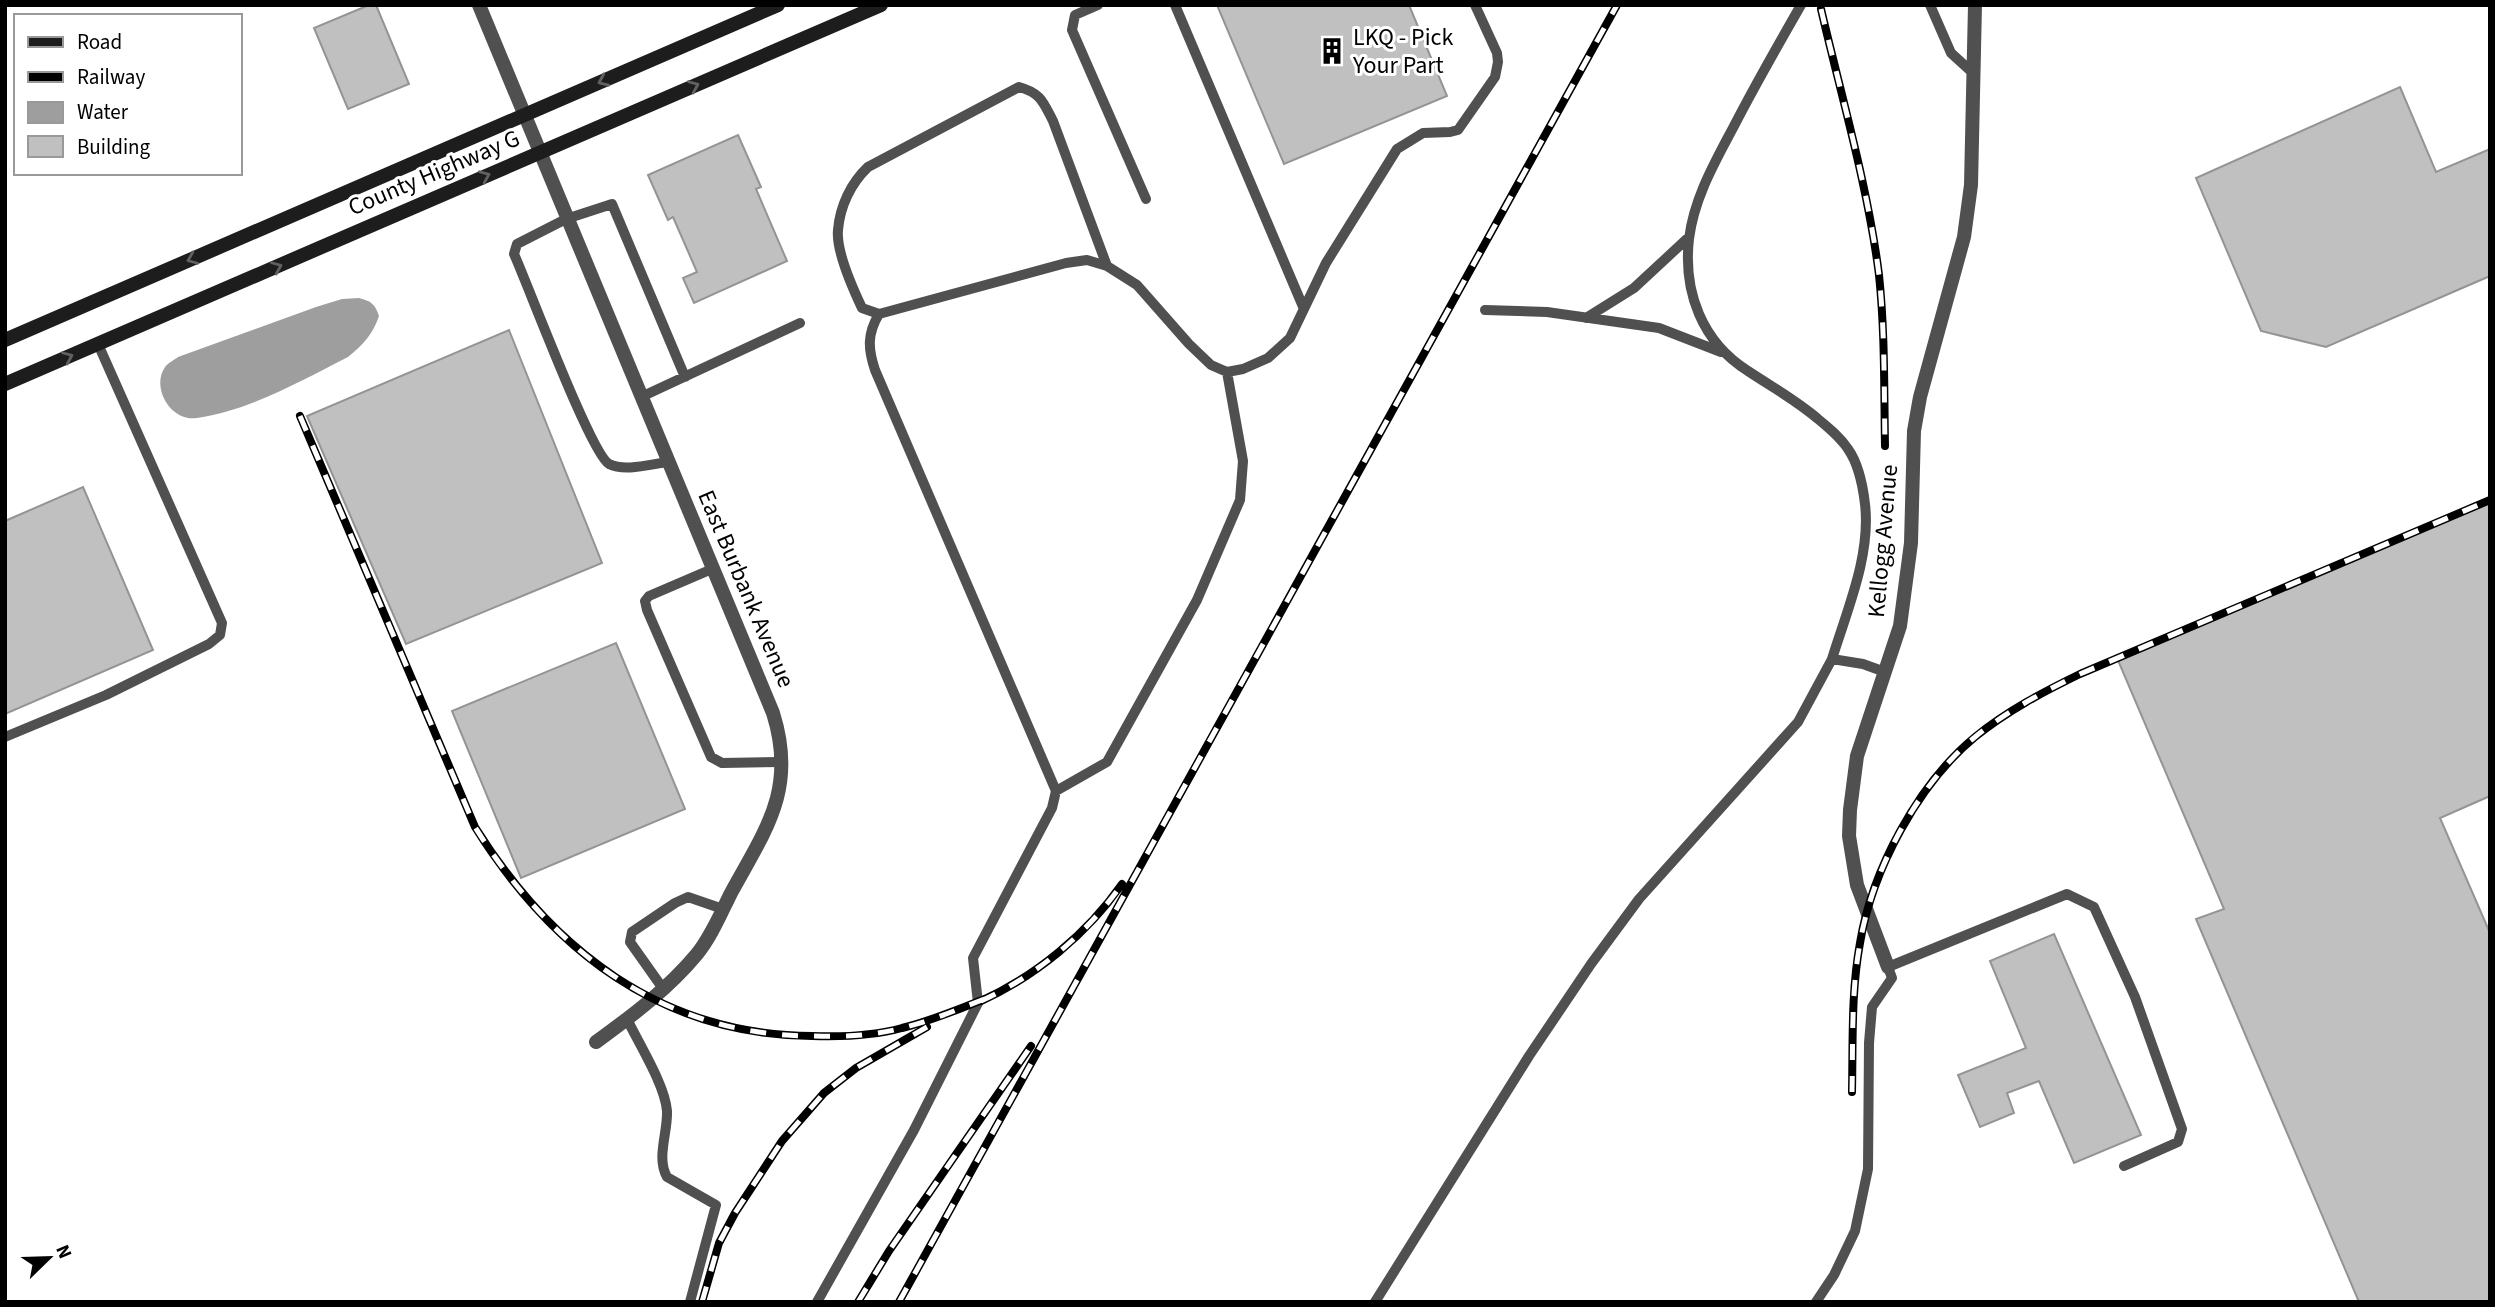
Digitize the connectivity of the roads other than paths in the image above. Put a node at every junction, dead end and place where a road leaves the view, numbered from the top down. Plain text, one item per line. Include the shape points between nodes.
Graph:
1 (479, 5) edge
2 (778, 5) edge
3 (881, 5) edge
4 (1098, 5) edge
5 (1175, 5) edge
6 (1475, 5) edge
7 (1801, 5) edge
8 (1930, 5) edge
9 (1975, 5) edge
10 (1973, 73) junction
11 (523, 116) junction
12 (538, 153) junction
13 (1146, 200) dead end
14 (566, 219) junction
15 (1689, 237) junction
16 (1107, 267) junction
17 (1304, 309) junction
18 (1485, 310) dead end
19 (879, 314) junction
20 (1586, 318) junction
21 (800, 323) dead end
22 (5, 340) edge
23 (98, 344) junction
24 (1725, 353) junction
25 (1227, 372) junction
26 (685, 377) junction
27 (5, 384) edge
28 (641, 397) junction
29 (668, 462) junction
30 (712, 569) junction
31 (1832, 659) junction
32 (1885, 672) junction
33 (5, 737) edge
34 (783, 762) junction
35 (1056, 791) junction
36 (723, 909) junction
37 (1888, 967) junction
38 (664, 990) junction
39 (627, 1019) junction
40 (596, 1042) dead end
41 (2124, 1167) dead end
42 (690, 1302) edge
43 (817, 1302) edge
44 (1375, 1302) edge
45 (1816, 1302) edge

1 - 11 street, East Burbank Avenue
2 -> 11 main road, County Highway G
12 -> 3 main road, County Highway G
4 - 13 lane via 1075,15 1072,30
5 - 17 lane
6 - 17 lane via 1496,53 1495,77 1458,130 1423,133 1397,149 1326,263
7 - 15 lane via 1704,183
8 - 10 lane via 1951,53
9 - 10 street, Kellogg Avenue
10 - 32 street, Kellogg Avenue via 1971,185 1964,237 1914,430 1906,582 1900,626
11 - 12 street, East Burbank Avenue
11 -> 22 main road, County Highway G
12 - 14 street, East Burbank Avenue
23 -> 12 main road, County Highway G
14 - 26 lane via 612,204
14 - 28 street, East Burbank Avenue
14 - 29 lane via 522,240 514,254 578,407 596,448 609,464
15 - 20 lane via 1634,288
15 - 24 lane via 1692,299 1705,330
16 - 19 lane via 1087,260 1066,263
16 - 19 lane via 1053,121 1042,99 1032,90 1018,87 868,167 854,180 838,232 849,281 862,308
16 - 25 lane via 1138,285 1189,344 1211,365
17 - 25 lane via 1290,338 1268,358
18 - 20 lane
19 - 35 lane via 869,339 875,370
20 - 24 lane via 1660,328
21 - 26 lane
27 -> 23 main road, County Highway G
23 - 33 lane via 222,623 220,635 106,695
24 - 31 lane via 1833,431 1850,450 1859,475 1865,506 1864,541
25 - 35 lane via 1243,461 1240,500 1196,600 1107,762
26 - 28 lane
28 - 29 street, East Burbank Avenue
29 - 30 street, East Burbank Avenue
30 - 34 street, East Burbank Avenue via 773,713
30 - 34 lane via 649,596 647,610 711,757 722,763
31 - 32 lane
31 - 44 lane via 1798,722 1639,899 1591,964
32 - 37 street, Kellogg Avenue via 1857,756 1849,836 1857,885
34 - 36 street, East Burbank Avenue via 783,778 768,825
35 - 43 lane via 1052,808 973,958 978,1003 914,1130
36 - 38 street, East Burbank Avenue via 699,952
36 - 38 lane via 688,897 632,932 630,942
37 - 41 lane via 2067,894 2094,907 2135,997 2182,1129 2178,1142
37 - 45 lane via 1892,978 1872,1007 1868,1169 1858,1219 1834,1275
38 - 39 street, East Burbank Avenue
39 - 40 street, East Burbank Avenue
39 - 42 lane via 664,1097 663,1171 716,1205

